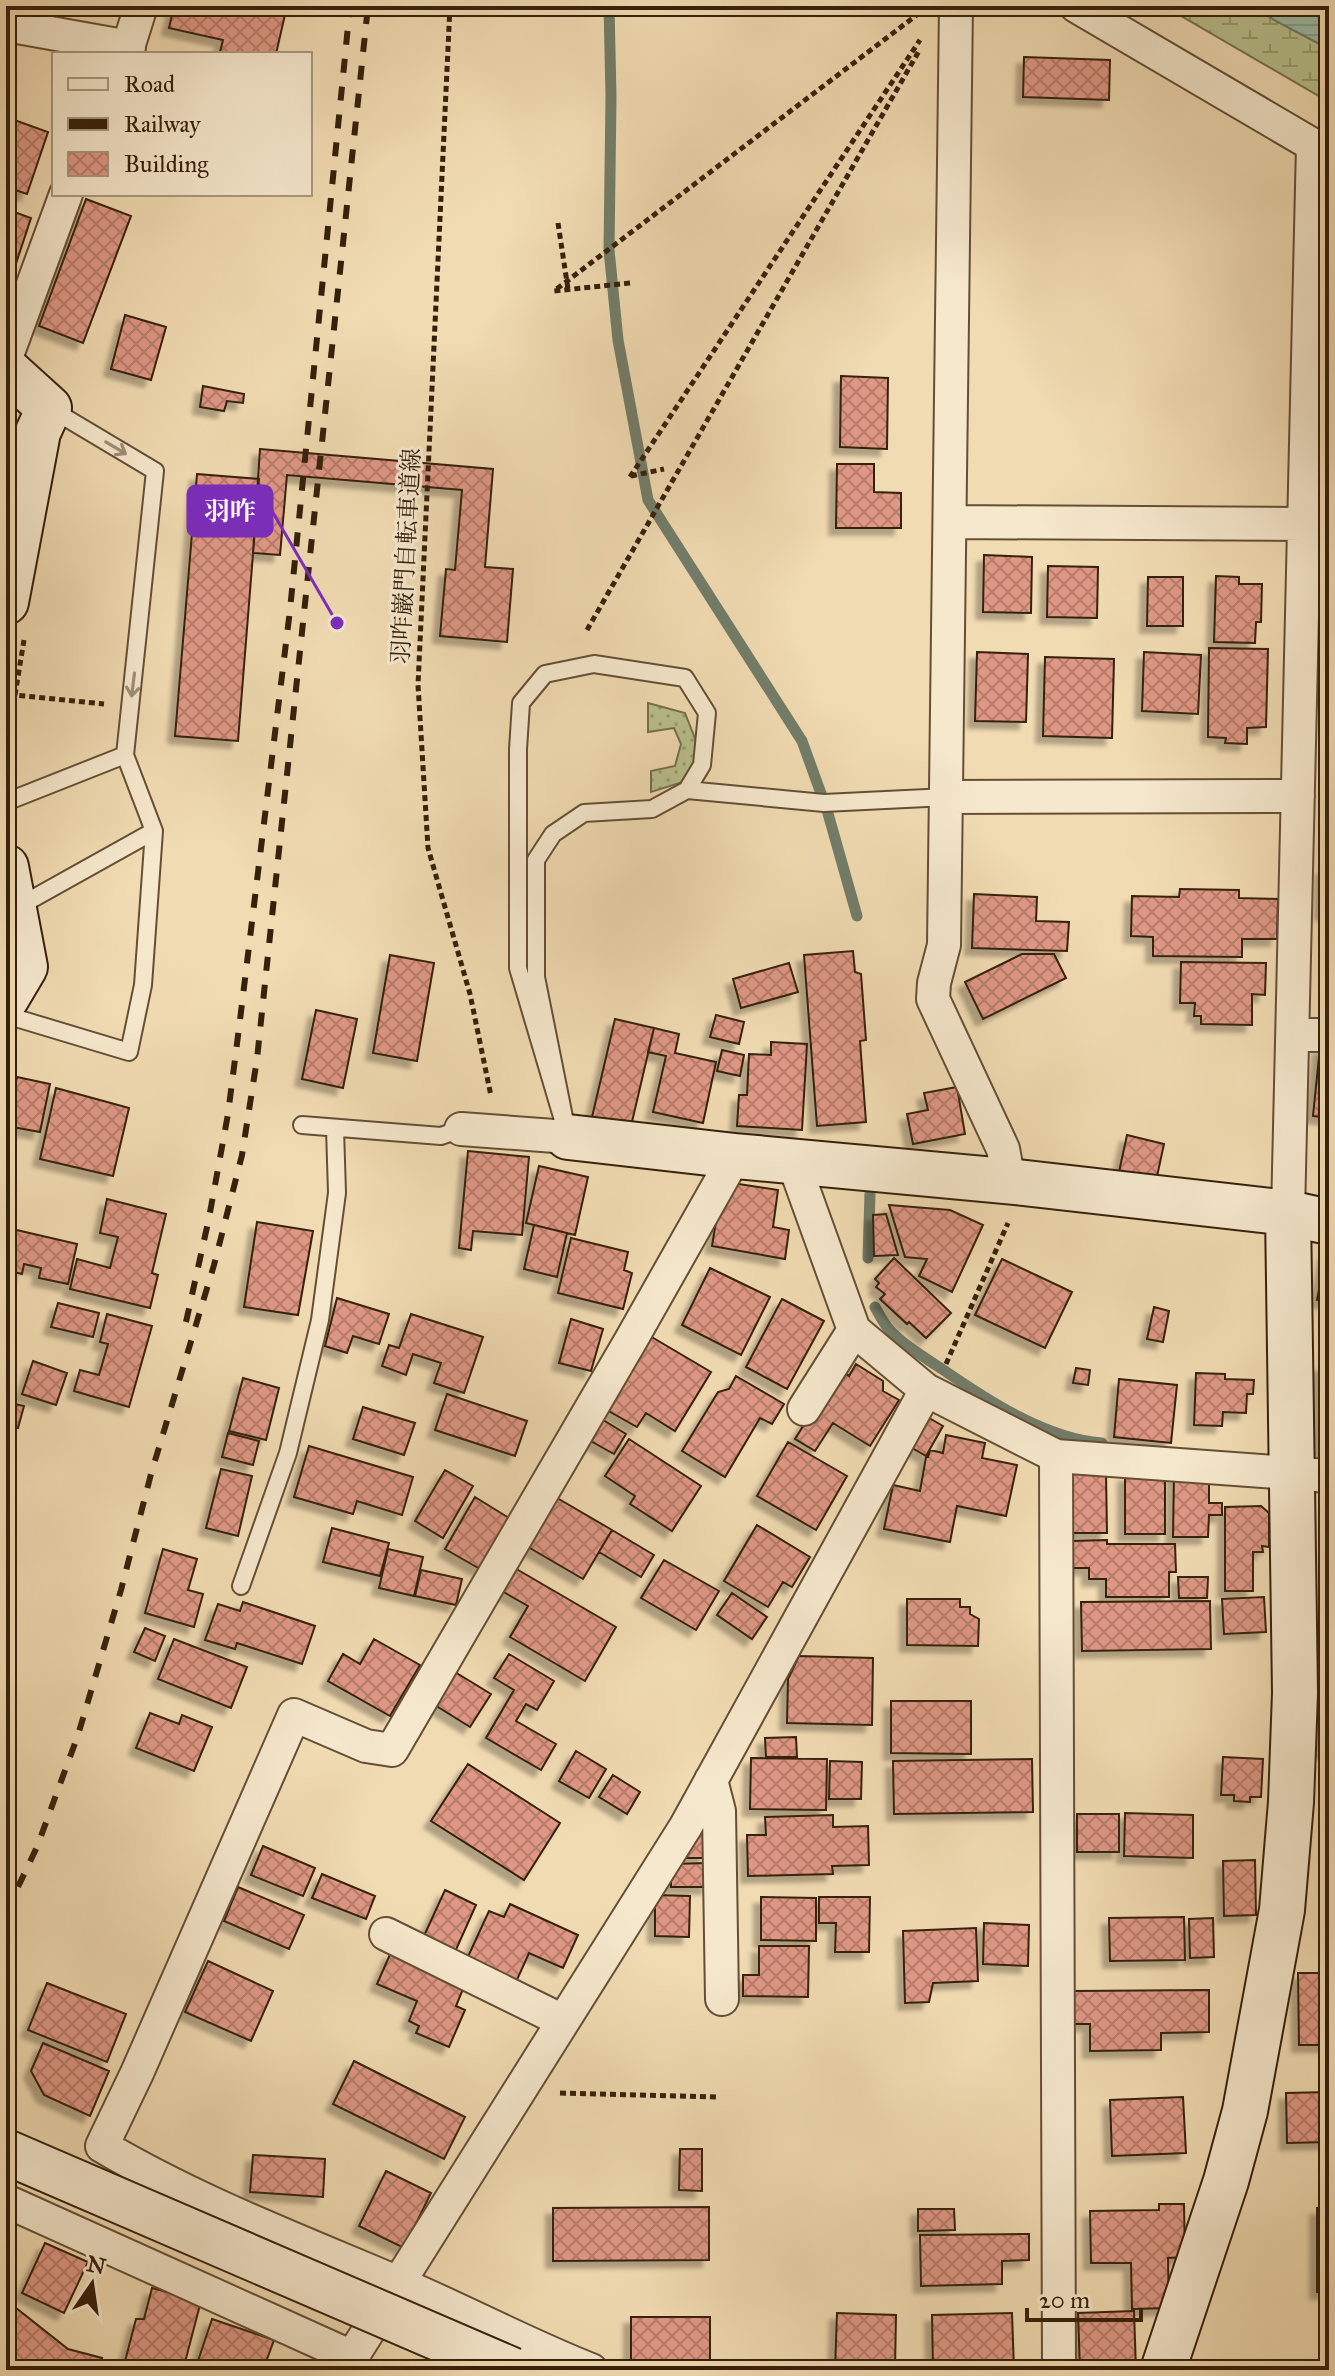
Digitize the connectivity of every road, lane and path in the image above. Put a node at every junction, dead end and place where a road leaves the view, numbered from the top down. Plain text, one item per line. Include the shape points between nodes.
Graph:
1 (141, 6) edge
2 (450, 6) edge
3 (929, 6) edge
4 (956, 6) edge
5 (1076, 6) edge
6 (6, 25) edge
7 (128, 51) edge
8 (65, 196) edge
9 (558, 223) dead end
10 (630, 283) dead end
11 (568, 289) junction
12 (6, 358) edge
13 (6, 369) edge
14 (49, 408) junction
15 (664, 469) dead end
16 (951, 522) junction
17 (1304, 524) junction
18 (15, 620) edge
19 (587, 630) dead end
20 (112, 705) dead end
21 (125, 755) junction
22 (687, 790) junction
23 (1298, 796) junction
24 (947, 797) junction
25 (6, 802) edge
26 (154, 831) junction
27 (10, 888) edge
28 (6, 999) edge
29 (6, 1015) edge
30 (1294, 1035) junction
31 (1329, 1035) edge
32 (492, 1099) dead end
33 (302, 1125) dead end
34 (335, 1129) junction
35 (461, 1129) joint
36 (568, 1137) junction
37 (735, 1156) junction
38 (793, 1161) junction
39 (1009, 1182) junction
40 (1309, 1218) edge
41 (854, 1330) junction
42 (947, 1362) dead end
43 (926, 1390) junction
44 (804, 1409) dead end
45 (1056, 1456) junction
46 (1310, 1474) edge
47 (241, 1586) dead end
48 (711, 1780) junction
49 (386, 1934) dead end
50 (722, 1999) dead end
51 (563, 2021) junction
52 (519, 2092) junction
53 (716, 2097) dead end
54 (102, 2146) junction
55 (6, 2152) edge
56 (6, 2201) edge
57 (65, 2227) junction
58 (399, 2283) junction
59 (352, 2366) edge
60 (385, 2370) edge
61 (512, 2370) edge
62 (591, 2370) edge
63 (1059, 2370) edge
64 (1163, 2370) edge

1 - 7 street
2 - 32 path, 羽咋巌門自転車道線 via 418,685 428,848 470,994
3 - 11 path via 554,291
4 - 16 street
5 - 17 street via 1313,145
6 - 7 street
8 - 12 street
9 - 11 path
10 - 11 path
13 - 14 street
14 - 18 street via 38,432
14 -> 21 lane via 155,471
15 - 19 path via 630,477 927,33
16 - 17 street
16 - 24 street
17 - 23 street
18 - 20 path via 15,695
21 - 25 lane
21 - 26 lane
22 - 24 lane via 824,803
22 - 36 lane via 652,809 584,813 553,834 536,860 536,977
22 - 36 lane via 702,765 707,713 685,678 594,664 545,674 521,703 518,968
23 - 24 street
23 - 30 street
24 - 39 street via 944,945 933,999 1003,1149
26 - 27 lane
26 - 29 lane via 143,985 129,1052
27 - 28 street via 25,967
30 - 31 street
30 - 40 street
33 - 34 lane
34 - 35 lane via 441,1136
34 - 47 lane via 337,1193 320,1320 288,1453
35 - 36 street
36 - 37 street
37 - 38 street
37 - 54 street via 392,1750 366,1746 294,1715
38 - 39 street
38 - 41 street
39 - 40 street
39 - 42 path via 1007,1227
40 - 46 street
41 - 43 street
41 - 44 street
43 - 45 street
43 - 48 street
45 - 46 street
45 - 63 street
46 - 64 street via 1282,1910 1245,2111
48 - 50 street via 719,1811
48 - 51 street
49 - 51 street
51 - 52 street
52 - 53 path
52 - 58 street
54 - 57 street
54 - 58 street via 257,2224
55 - 61 street, bridge
56 - 57 street
57 - 59 street
58 - 59 street
58 - 62 street
59 - 60 street

